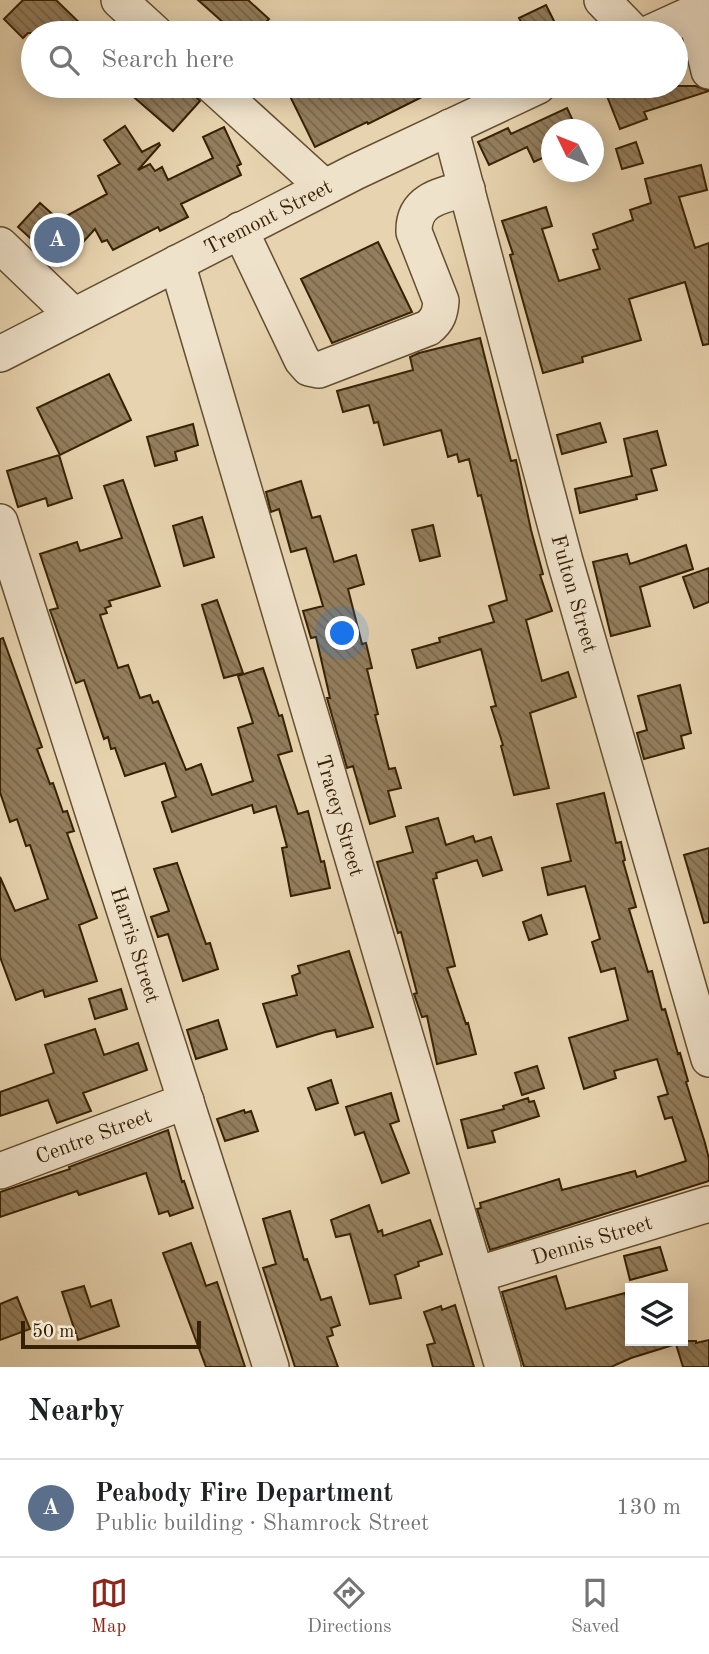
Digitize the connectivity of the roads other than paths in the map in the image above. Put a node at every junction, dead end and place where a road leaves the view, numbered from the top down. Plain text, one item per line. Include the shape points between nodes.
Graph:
1 (119, 0) edge
2 (602, 0) edge
3 (702, 10) edge
4 (142, 21) edge
5 (622, 21) edge
6 (677, 21) edge
7 (709, 71) edge
8 (226, 98) edge
9 (512, 98) edge
10 (450, 127) junction
11 (324, 187) junction
12 (467, 189) junction
13 (240, 230) junction
14 (0, 245) edge
15 (177, 263) junction
16 (74, 316) junction
17 (0, 354) edge
18 (0, 522) edge
19 (709, 1059) edge
20 (186, 1101) junction
21 (0, 1171) edge
22 (709, 1204) edge
23 (476, 1275) junction
24 (271, 1367) edge
25 (503, 1367) edge

1 - 4 street
2 - 5 street
3 - 6 street
3 - 7 street
8 - 11 street
9 - 10 street, Tremont Street
10 - 11 street, Tremont Street
10 - 12 street, Fulton Street
11 - 13 street, Tremont Street
12 - 13 street via 431,199 414,220 414,232 441,301 436,321 319,370 302,360
12 - 19 street, Fulton Street via 565,561
13 - 15 street, Tremont Street
14 - 16 street
15 - 16 street, Tremont Street
15 - 23 street, Tracey Street
16 - 17 street, Tremont Street
18 - 20 street, Harris Street
20 - 21 street, Centre Street
20 - 24 street, Harris Street
22 - 23 street, Dennis Street
23 - 25 street, Tracey Street

